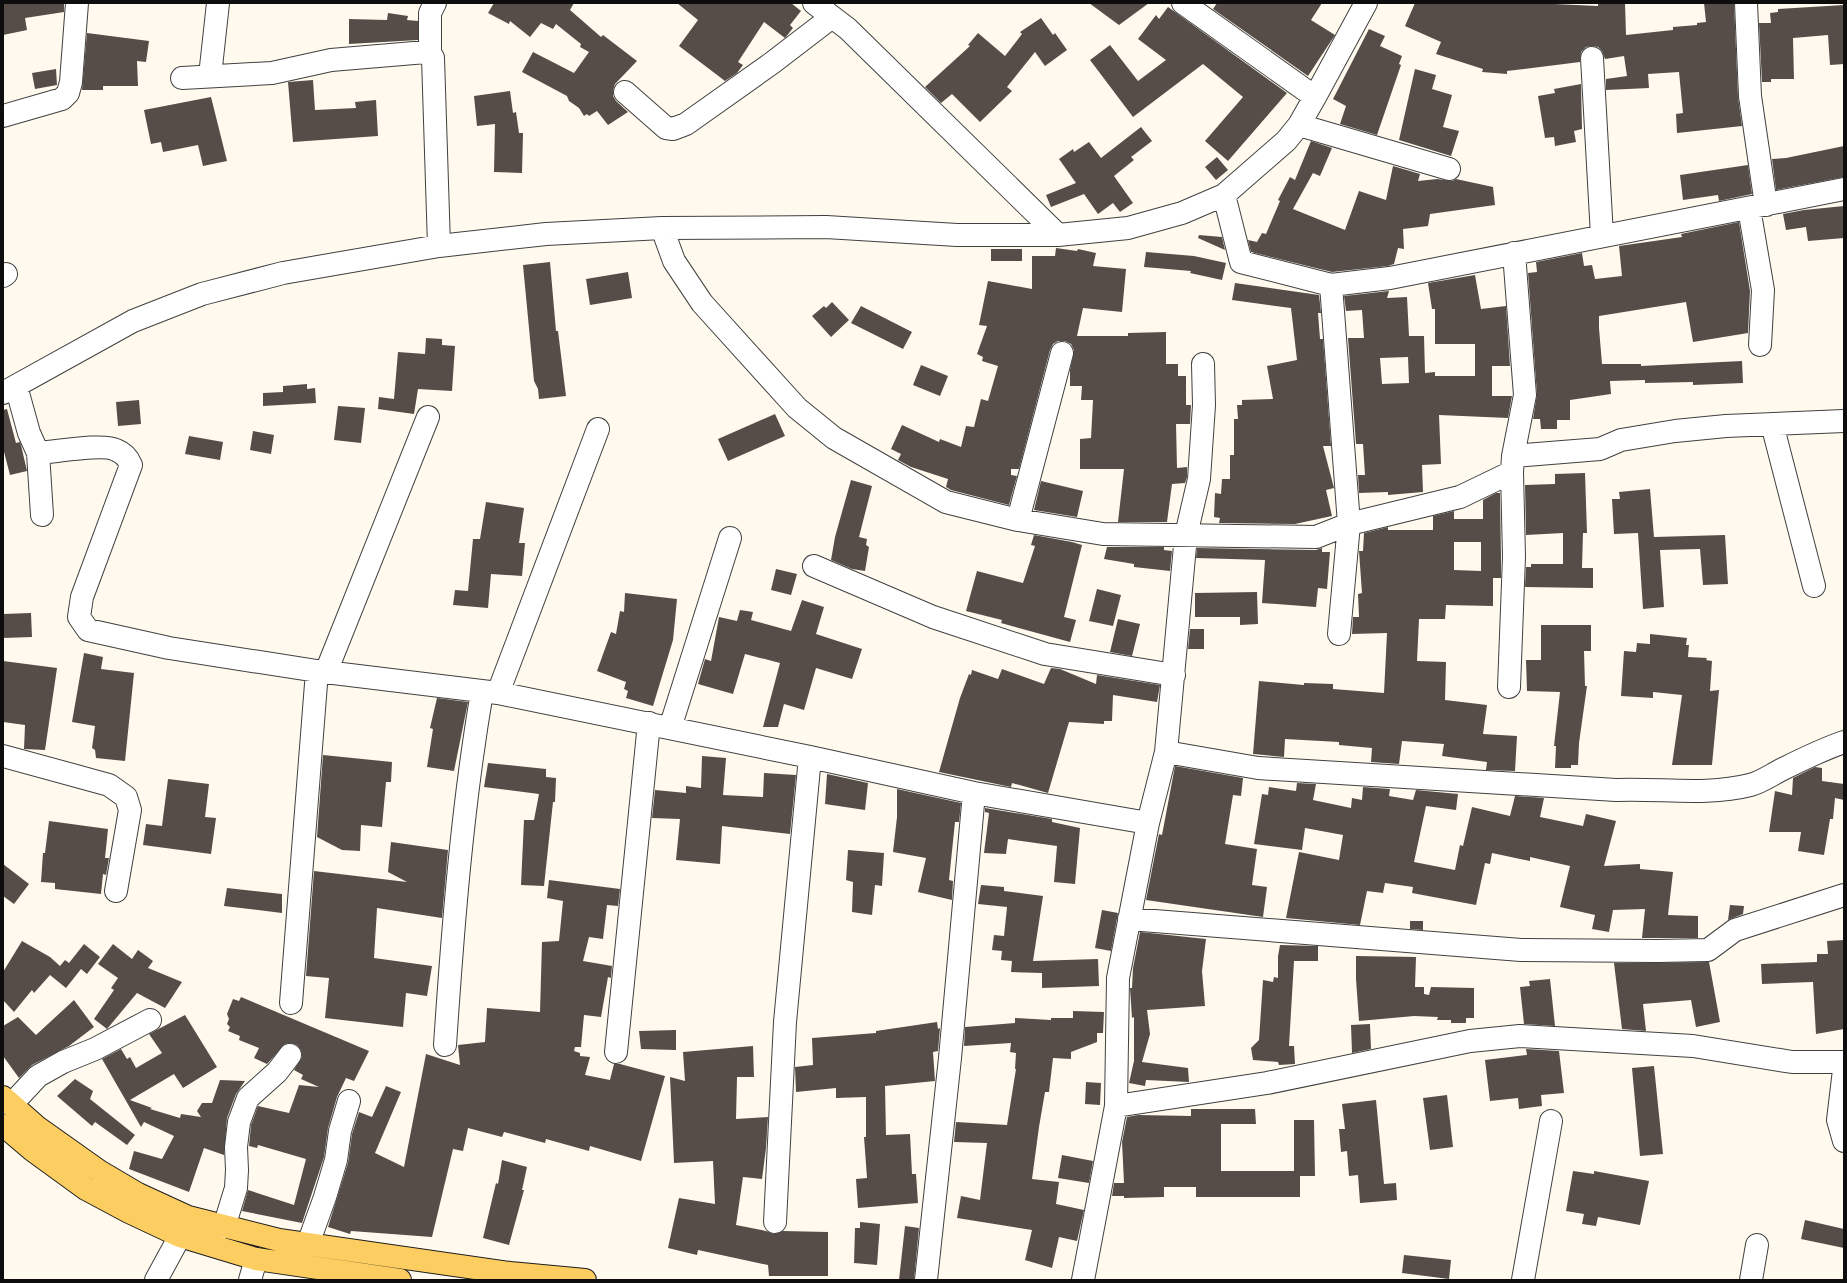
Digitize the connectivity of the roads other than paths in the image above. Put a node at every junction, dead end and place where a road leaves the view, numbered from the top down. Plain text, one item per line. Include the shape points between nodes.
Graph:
1 (77, 3) edge
2 (218, 3) edge
3 (435, 3) edge
4 (814, 3) edge
5 (1183, 3) edge
6 (1366, 3) edge
7 (1746, 3) edge
8 (832, 17) junction
9 (430, 53) junction
10 (1592, 58) dead end
11 (210, 76) junction
12 (182, 78) dead end
13 (625, 92) dead end
14 (1315, 97) junction
15 (3, 116) edge
16 (1299, 125) junction
17 (1449, 169) dead end
18 (1844, 189) edge
19 (1224, 195) junction
20 (1757, 206) junction
21 (662, 228) junction
22 (1058, 235) junction
23 (1602, 236) junction
24 (439, 246) junction
25 (1514, 253) junction
26 (1330, 285) junction
27 (1760, 345) dead end
28 (1062, 353) dead end
29 (1203, 364) dead end
30 (10, 389) edge
31 (428, 417) dead end
32 (1844, 421) edge
33 (1772, 424) junction
34 (598, 429) dead end
35 (38, 453) junction
36 (1513, 464) junction
37 (42, 515) dead end
38 (1018, 520) junction
39 (1349, 524) junction
40 (1186, 535) junction
41 (730, 538) dead end
42 (814, 566) dead end
43 (1814, 586) dead end
44 (1339, 634) dead end
45 (322, 672) junction
46 (1174, 675) junction
47 (1509, 687) dead end
48 (490, 693) junction
49 (660, 725) junction
50 (1844, 742) edge
51 (1166, 752) junction
52 (3, 756) edge
53 (810, 756) junction
54 (974, 793) junction
55 (1148, 823) junction
56 (116, 891) dead end
57 (1844, 895) edge
58 (1129, 919) junction
59 (291, 1003) dead end
60 (150, 1020) dead end
61 (445, 1045) dead end
62 (616, 1052) dead end
63 (290, 1055) dead end
64 (1844, 1062) edge
65 (1844, 1070) edge
66 (7, 1101) edge
67 (349, 1101) dead end
68 (1116, 1106) junction
69 (1551, 1121) dead end
70 (3, 1125) edge
71 (1844, 1141) edge
72 (775, 1222) dead end
73 (224, 1227) junction
74 (180, 1236) junction
75 (308, 1244) junction
76 (1757, 1245) dead end
77 (256, 1259) junction
78 (413, 1259) junction
79 (321, 1274) edge
80 (156, 1280) edge
81 (250, 1280) edge
82 (400, 1280) edge
83 (406, 1280) edge
84 (585, 1280) edge
85 (926, 1280) edge
86 (1083, 1280) edge
87 (1523, 1280) edge
88 (1751, 1280) edge

1 - 15 street via 68,93 62,99
2 - 11 street
3 - 9 street via 430,13
4 - 8 street
5 - 14 street
6 - 14 street
7 - 20 street
8 - 13 street via 686,124 673,129 666,128
8 - 22 street via 848,29
9 - 11 street via 331,60 272,73
9 - 24 street via 433,58
10 - 23 street
11 - 12 street
14 - 16 street
16 - 17 street
16 - 19 street via 1286,141
18 - 20 street
19 - 22 street via 1182,213 1128,228
19 - 26 street via 1241,262
20 - 23 street
20 - 27 street via 1763,290
21 - 22 street via 826,227 956,235
21 - 24 street via 546,234
21 - 38 street via 674,261 702,303 797,408 834,438 946,502
23 - 25 street
24 - 30 street via 283,273 202,294 134,321
25 - 26 street via 1390,278
25 - 36 street via 1525,395
26 - 39 street
28 - 38 street
29 - 40 street via 1204,405 1199,479
30 - 35 street
31 - 45 street
32 - 33 street
33 - 36 street via 1675,431 1621,440 1600,449
33 - 43 street
34 - 48 street
35 - 37 street
35 - 45 street via 105,447 116,449 128,458 131,465 82,597 80,617 88,630 169,648
36 - 39 street via 1460,497
36 - 47 street via 1514,557
38 - 40 street via 1103,534
39 - 40 street via 1316,537
39 - 44 street
40 - 46 street
41 - 49 street
42 - 46 street via 933,617 1045,654
45 - 48 street
45 - 59 street
46 - 51 street
48 - 49 street
48 - 61 street via 469,768
49 - 53 street
49 - 62 street
50 - 51 street via 1814,753 1752,785 1697,790 1609,790 1258,768
51 - 55 street
52 - 56 street via 109,785 126,797 130,810
53 - 54 street
53 - 72 street via 785,1022
54 - 55 street
54 - 85 street via 950,1058
55 - 58 street
57 - 58 street via 1735,930 1708,950 1521,950
58 - 68 street via 1118,978
60 - 66 street via 95,1049 48,1069
63 - 73 street via 277,1072 248,1098 239,1122 236,1188
64 - 68 street via 1792,1062 1693,1046 1520,1036 1470,1041 1266,1082
65 - 71 street via 1838,1120
66 - 73 main road via 37,1127 99,1171 138,1194 188,1217
67 - 75 street via 326,1197
68 - 86 street
69 - 87 street
70 - 74 main road via 86,1189
73 - 75 main road
74 - 77 main road
74 - 80 street
75 - 78 main road
76 - 88 street
77 - 79 main road
77 - 81 street
78 - 83 street
78 - 84 main road via 510,1273
79 - 82 main road

